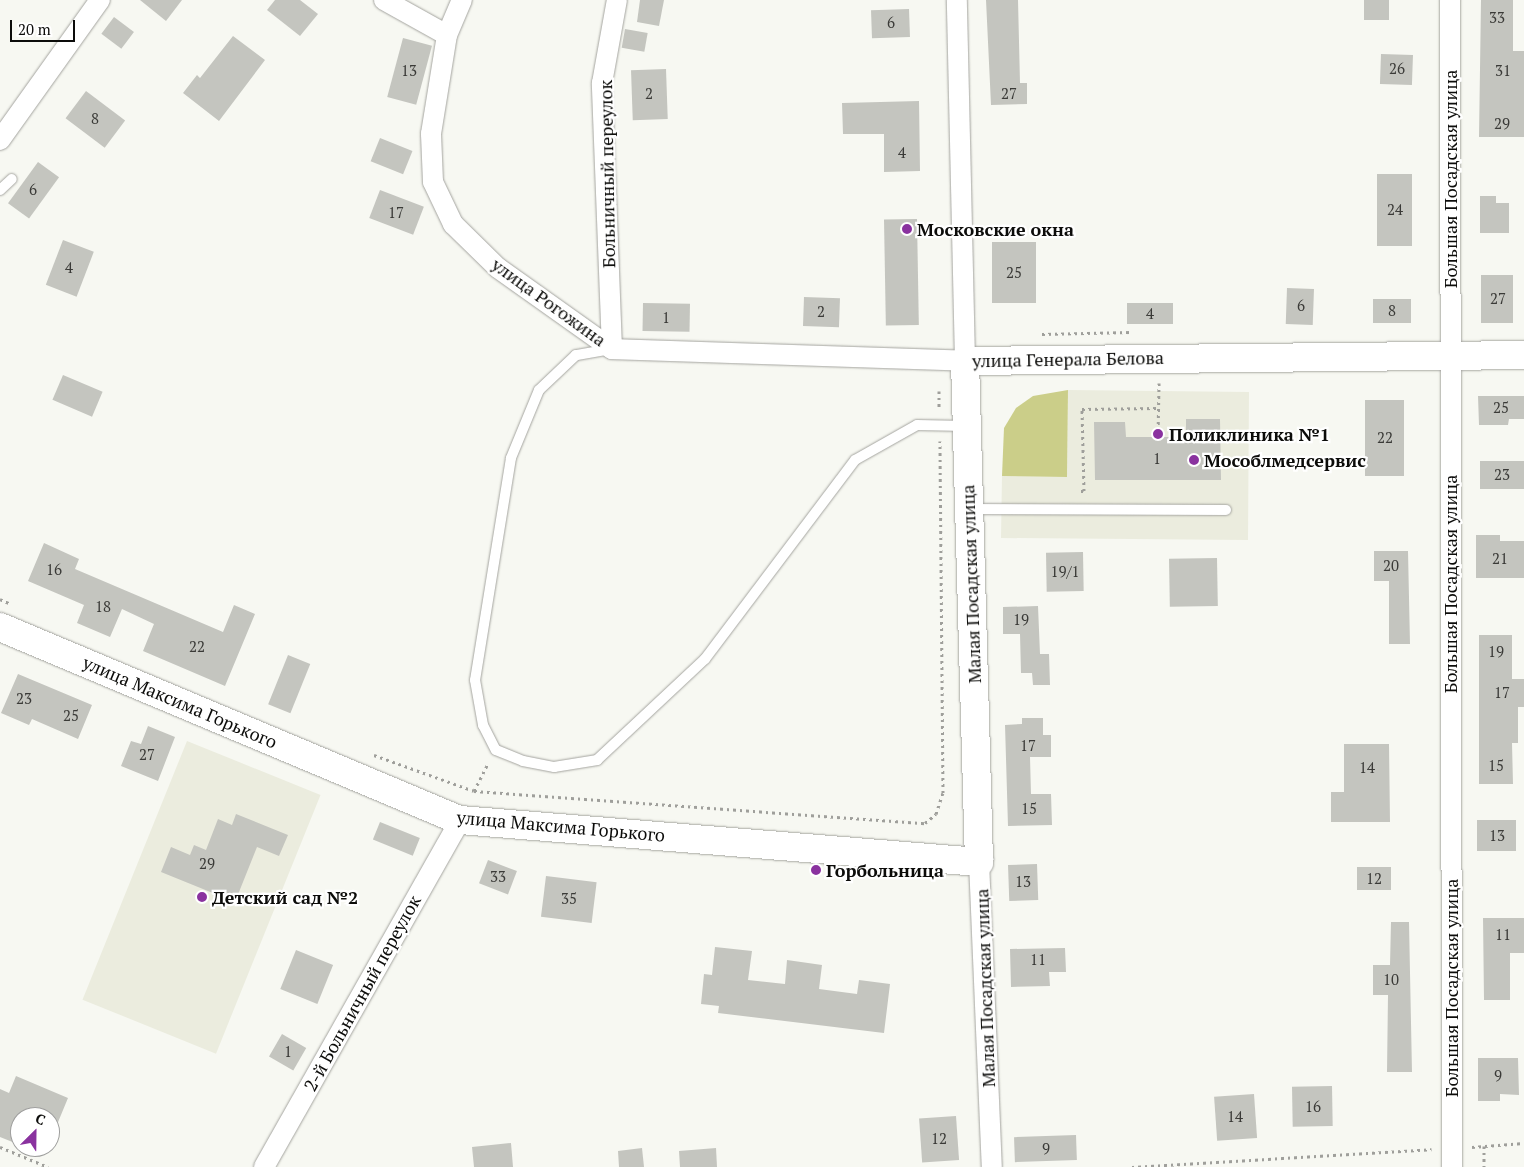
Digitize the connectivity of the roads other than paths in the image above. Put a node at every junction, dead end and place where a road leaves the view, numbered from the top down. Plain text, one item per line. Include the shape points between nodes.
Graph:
1 (100, 0) edge
2 (384, 0) edge
3 (462, 0) edge
4 (617, 0) edge
5 (957, 0) edge
6 (1450, 0) edge
7 (447, 35) junction
8 (0, 140) edge
9 (12, 179) dead end
10 (0, 190) edge
11 (612, 349) junction
12 (1449, 354) junction
13 (1524, 355) edge
14 (958, 361) junction
15 (967, 426) junction
16 (969, 500) junction
17 (1226, 510) dead end
18 (0, 627) edge
19 (460, 820) junction
20 (979, 862) junction
21 (1452, 1158) edge
22 (264, 1167) edge
23 (992, 1167) edge

1 - 8 street
2 - 7 street
3 - 7 street, улица Рогожина
4 - 11 street, Больничный переулок via 602,83
5 - 14 street, Малая Посадская улица
6 - 12 street, Большая Посадская улица
7 - 11 street, улица Рогожина via 431,134 433,182 453,224 498,268
9 - 10 lane
11 - 14 street, улица Генерала Белова
11 - 15 lane via 576,355 538,390 511,458 475,680 483,725 496,750 523,761 554,767 597,760 705,659 855,460 917,426
12 - 13 main road, улица Генерала Белова
12 - 14 main road, улица Генерала Белова
12 - 21 street, Большая Посадская улица
14 - 15 main road, Малая Посадская улица
15 - 16 main road, Малая Посадская улица
16 - 17 lane
16 - 20 main road, Малая Посадская улица
18 - 19 main road, улица Максима Горького
19 - 20 main road, улица Максима Горького
19 - 22 street, 2-й Больничный переулок
20 - 23 street, Малая Посадская улица

